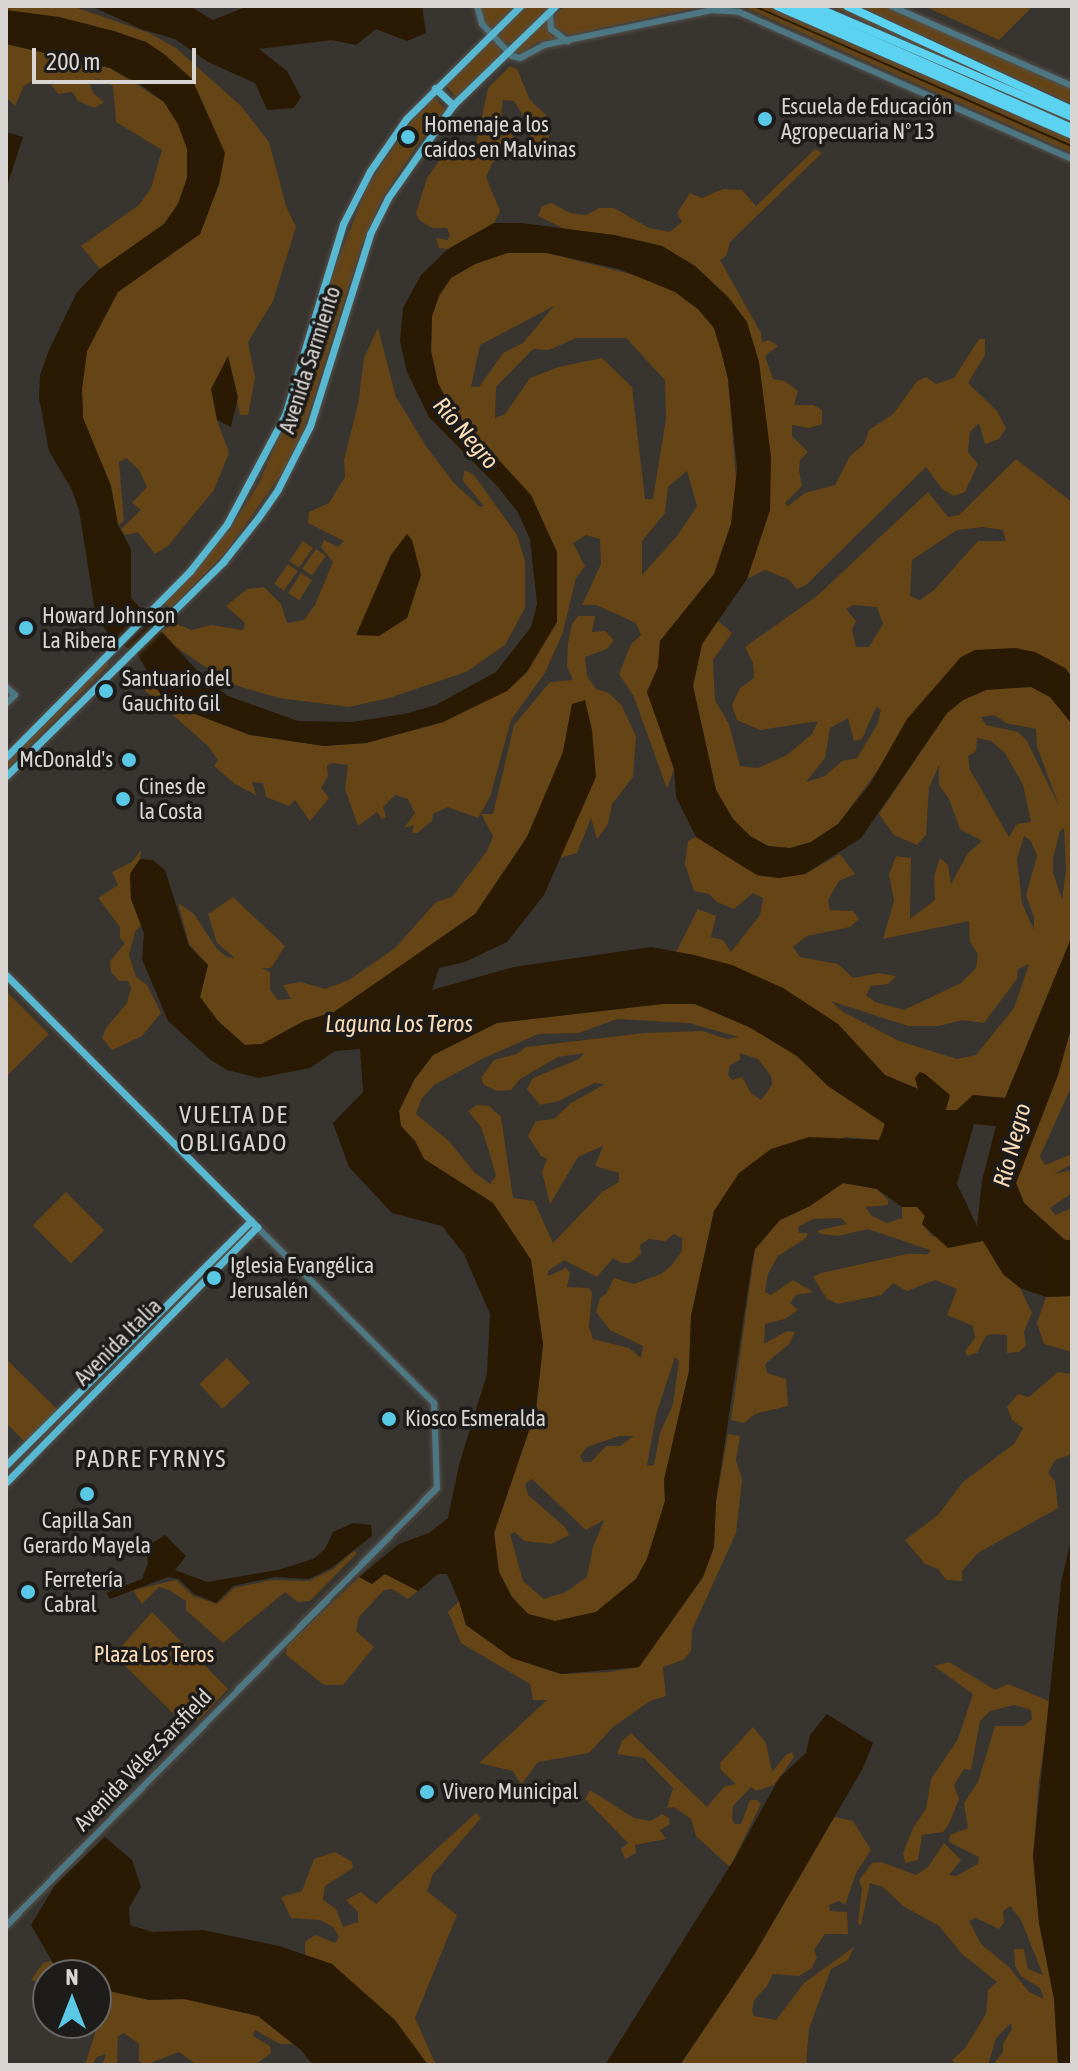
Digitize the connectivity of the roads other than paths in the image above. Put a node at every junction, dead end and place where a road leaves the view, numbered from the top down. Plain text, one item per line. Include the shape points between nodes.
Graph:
1 (477, 6) edge
2 (520, 6) edge
3 (777, 6) edge
4 (795, 6) edge
5 (813, 6) edge
6 (847, 6) edge
7 (891, 6) edge
8 (553, 7) edge
9 (491, 34) junction
10 (568, 42) junction
11 (509, 52) junction
12 (1072, 86) edge
13 (435, 88) junction
14 (453, 105) junction
15 (1072, 110) edge
16 (1072, 117) edge
17 (1072, 128) edge
18 (1072, 135) edge
19 (1072, 159) edge
20 (7, 689) edge
21 (6, 703) edge
22 (6, 757) edge
23 (6, 776) edge
24 (6, 975) edge
25 (254, 1224) junction
26 (6, 1465) edge
27 (6, 1482) edge
28 (6, 1926) edge

1 - 9 street via 479,19
2 - 9 main road, Avenida Sarmiento
3 - 18 highway
4 - 17 highway
5 - 16 highway
6 - 15 highway
7 - 12 street
8 - 10 street via 551,29
8 - 11 main road, Avenida Sarmiento
9 - 11 street
9 - 13 main road, Avenida Sarmiento
10 - 11 street via 540,46 522,58
10 - 19 street via 731,10
11 - 14 main road, Avenida Sarmiento
13 - 14 main road
13 - 22 main road, Avenida Sarmiento via 406,119 355,198 285,415 215,541
14 - 23 main road, Avenida Sarmiento via 396,186 370,234 310,426 278,489 223,562
20 - 21 street via 15,695
24 - 25 main road
25 - 26 main road, Avenida Italia
25 - 27 main road, Avenida Italia
25 - 28 street, Avenida Vélez Sarsfield via 434,1403 437,1488

